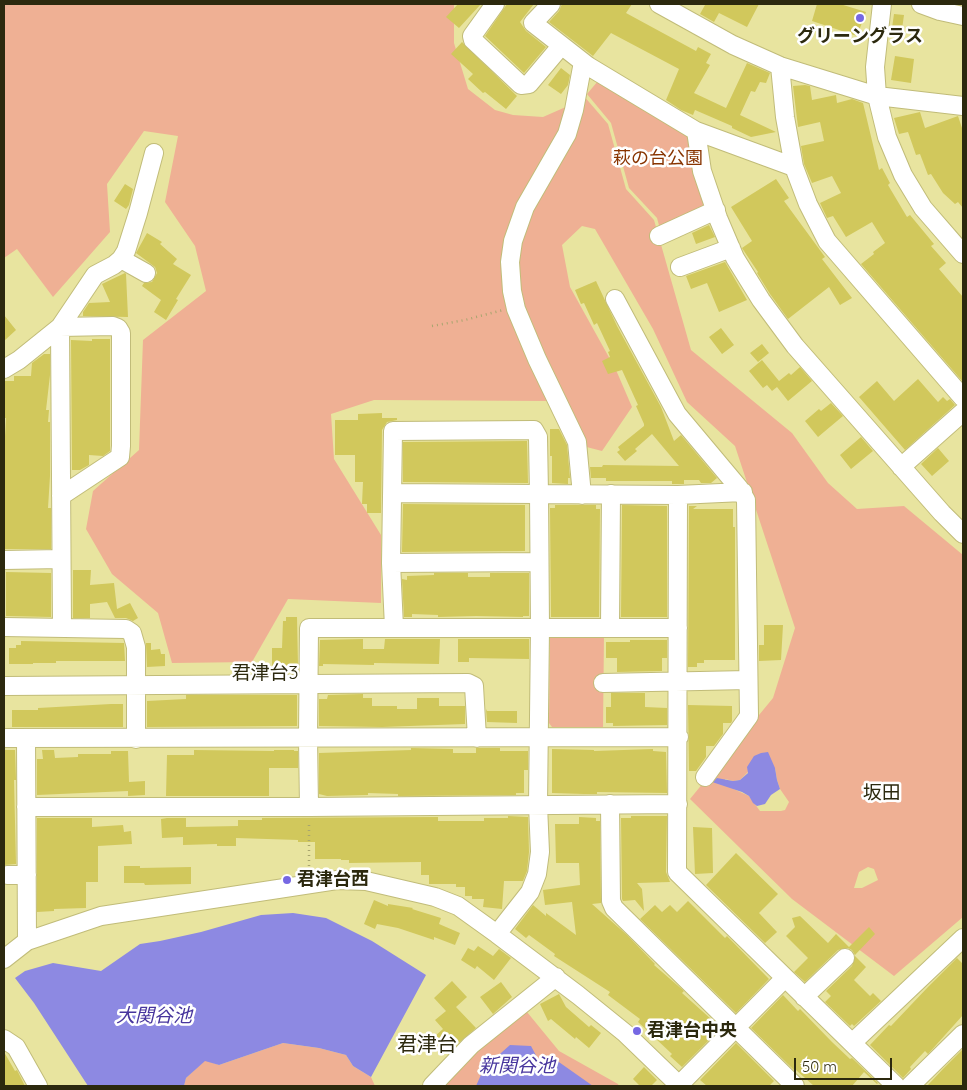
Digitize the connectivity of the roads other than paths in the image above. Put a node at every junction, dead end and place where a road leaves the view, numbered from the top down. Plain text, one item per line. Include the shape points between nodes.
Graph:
1 (495, 4) edge
2 (551, 4) edge
3 (659, 4) edge
4 (882, 4) edge
5 (921, 4) edge
6 (963, 16) edge
7 (561, 46) junction
8 (583, 62) junction
9 (780, 66) junction
10 (877, 96) junction
11 (963, 106) edge
12 (696, 131) junction
13 (154, 152) dead end
14 (794, 167) junction
15 (716, 210) junction
16 (659, 236) dead end
17 (731, 248) junction
18 (963, 254) edge
19 (121, 259) junction
20 (680, 267) dead end
21 (146, 274) dead end
22 (615, 299) dead end
23 (60, 327) junction
24 (4, 369) edge
25 (963, 398) edge
26 (963, 412) edge
27 (901, 467) junction
28 (742, 492) junction
29 (393, 493) junction
30 (539, 494) junction
31 (611, 494) junction
32 (582, 495) junction
33 (678, 495) junction
34 (62, 496) junction
35 (963, 534) edge
36 (61, 559) junction
37 (4, 560) edge
38 (539, 562) junction
39 (391, 563) junction
40 (4, 627) edge
41 (62, 627) junction
42 (394, 628) junction
43 (540, 628) junction
44 (610, 628) junction
45 (678, 628) junction
46 (748, 680) junction
47 (678, 681) junction
48 (604, 683) dead end
49 (308, 684) junction
50 (136, 685) junction
51 (5, 686) dead end
52 (538, 737) junction
53 (679, 737) junction
54 (6, 738) dead end
55 (26, 738) junction
56 (136, 738) junction
57 (308, 738) junction
58 (476, 738) junction
59 (705, 777) dead end
60 (610, 804) junction
61 (678, 804) junction
62 (538, 805) junction
63 (26, 807) junction
64 (309, 807) junction
65 (7, 875) dead end
66 (26, 875) junction
67 (497, 934) junction
68 (963, 938) edge
69 (27, 941) junction
70 (845, 958) dead end
71 (4, 959) edge
72 (556, 977) junction
73 (784, 978) junction
74 (804, 997) junction
75 (735, 1029) junction
76 (963, 1034) edge
77 (4, 1039) edge
78 (852, 1043) junction
79 (892, 1085) edge
80 (38, 1086) edge
81 (432, 1086) edge
82 (679, 1086) edge
83 (795, 1086) edge
84 (910, 1086) edge

1 - 7 street via 472,36 473,40 521,85 529,84
2 - 7 street via 533,23
3 - 9 street via 733,45
4 - 10 street via 875,67
5 - 6 street
7 - 8 street
8 - 12 street
8 - 32 street via 567,134 524,207 510,262 516,309 577,442
9 - 10 street
9 - 14 street
10 - 11 street
10 - 18 street via 887,137 903,175 923,208
12 - 14 street
12 - 15 street via 702,171
13 - 19 street
14 - 25 street via 827,241
15 - 16 street
15 - 17 street
17 - 20 street
17 - 27 street via 761,300 795,346
19 - 21 street
19 - 23 street via 95,275
22 - 28 street via 677,414
23 - 24 street
23 - 34 street
23 - 34 street via 113,326 121,333 120,457
26 - 27 street
27 - 35 street
28 - 33 street
28 - 46 street via 746,500
29 - 30 street
29 - 30 street via 393,431 534,430 538,437
29 - 39 street
30 - 32 street
30 - 38 street
31 - 32 street
31 - 33 street
31 - 44 street
33 - 45 street
34 - 36 street
36 - 37 street
36 - 41 street
38 - 39 street
38 - 43 street
39 - 42 street
40 - 41 street
41 - 50 street via 126,629 132,633 136,647
42 - 43 street
42 - 49 street via 309,628
43 - 44 street
43 - 52 street
44 - 45 street
45 - 47 street
46 - 47 street
46 - 59 street via 749,716
47 - 48 street
47 - 53 street
49 - 50 street
49 - 57 street
49 - 58 street via 471,684 474,686
50 - 51 street
50 - 56 street
52 - 53 street
52 - 58 street
52 - 62 street
53 - 61 street
54 - 55 street
55 - 56 street
55 - 63 street
56 - 57 street
57 - 58 street
57 - 64 street
60 - 61 street
60 - 62 street
60 - 75 street via 611,900 614,908
61 - 73 street via 677,872
62 - 64 street
62 - 67 street via 540,852 536,874 530,892
63 - 64 street
63 - 66 street
65 - 66 street
66 - 69 street
67 - 69 street via 458,906 435,897 366,881 337,880 100,916
67 - 72 street
68 - 78 street
69 - 71 street
70 - 74 street
72 - 81 street via 470,1045
72 - 82 street via 625,1033
73 - 74 street
73 - 75 street
74 - 78 street
75 - 82 street
75 - 83 street
76 - 84 street
77 - 80 street via 16,1047
78 - 79 street

